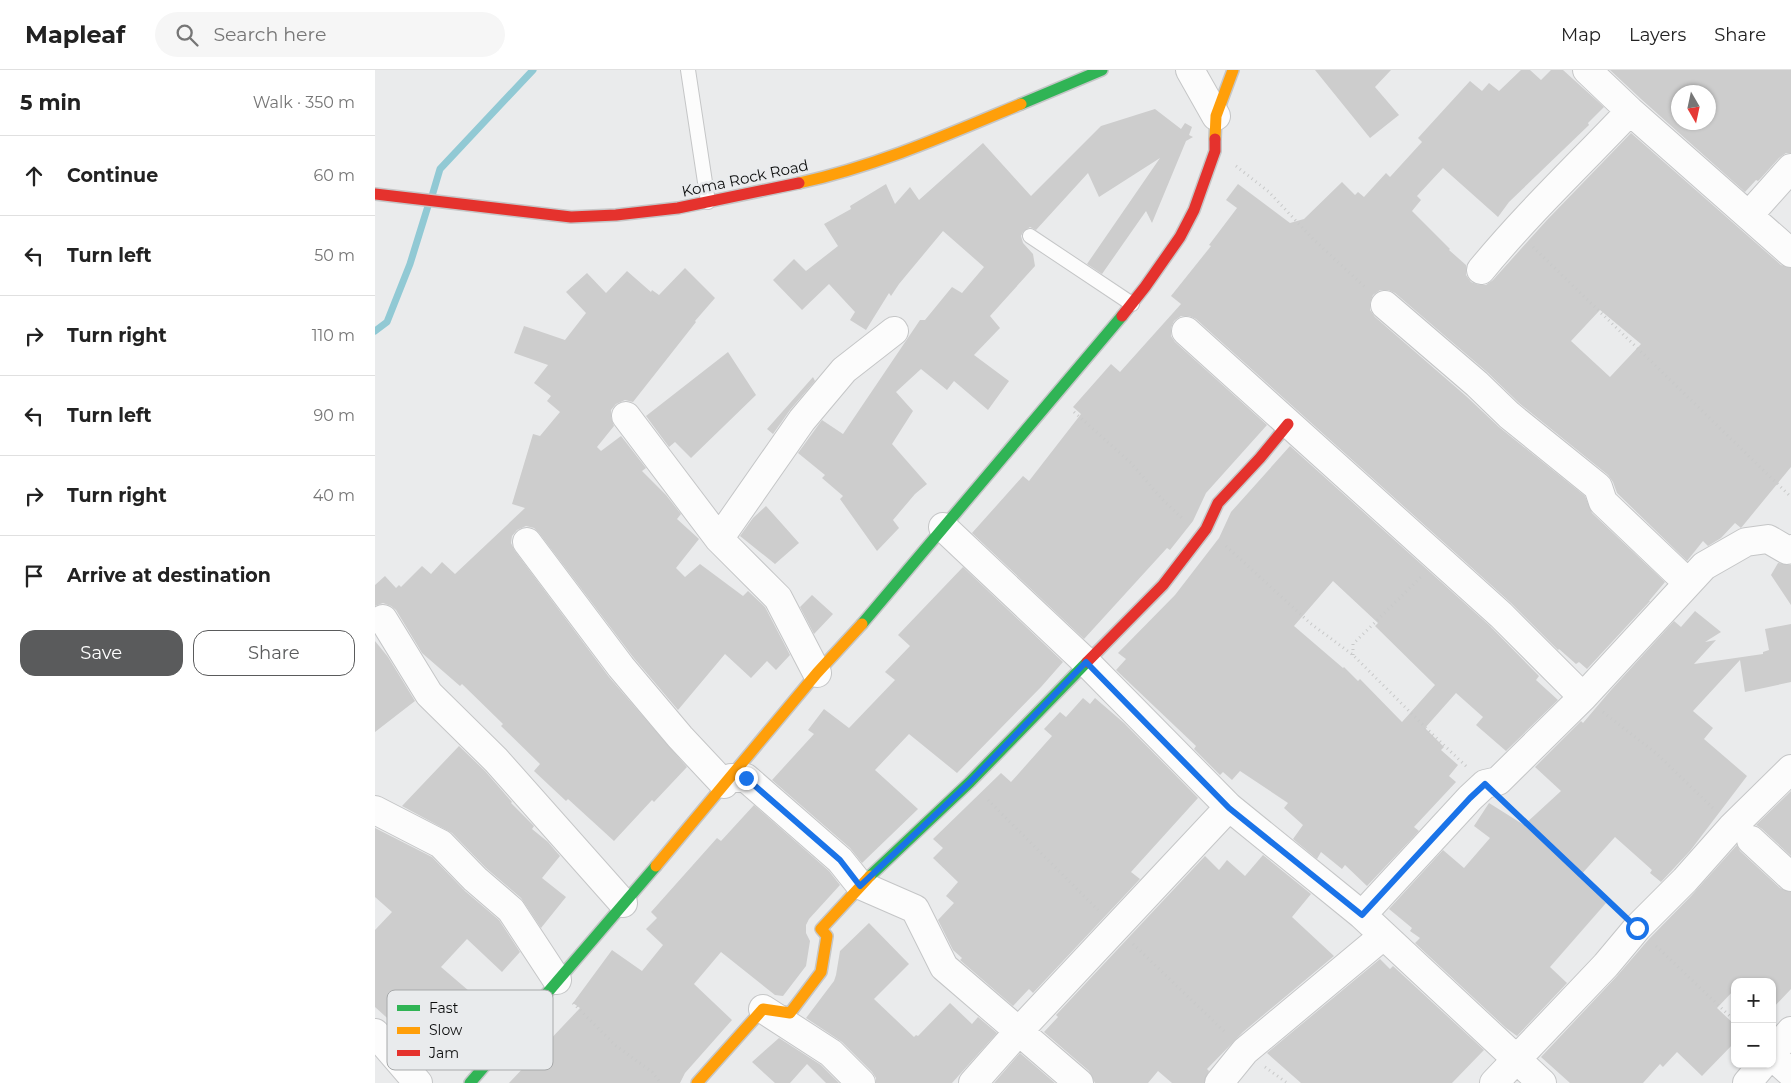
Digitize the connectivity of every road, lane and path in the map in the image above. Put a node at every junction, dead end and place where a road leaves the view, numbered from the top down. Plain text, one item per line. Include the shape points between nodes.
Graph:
1 (688, 70) edge
2 (1102, 70) edge
3 (1190, 70) edge
4 (1233, 70) edge
5 (1587, 70) edge
6 (1629, 111) junction
7 (1216, 116) junction
8 (1215, 151) junction
9 (1791, 168) edge
10 (375, 194) edge
11 (708, 202) junction
12 (1749, 215) junction
13 (1514, 230) junction
14 (1030, 236) dead end
15 (1791, 253) edge
16 (1481, 270) dead end
17 (1132, 304) junction
18 (1385, 305) joint
19 (894, 331) dead end
20 (1186, 331) dead end
21 (626, 416) dead end
22 (1288, 424) junction
23 (1791, 497) edge
24 (943, 526) junction
25 (719, 539) junction
26 (527, 542) dead end
27 (1791, 549) edge
28 (1439, 559) junction
29 (1688, 583) junction
30 (383, 619) dead end
31 (1086, 662) junction
32 (817, 673) junction
33 (1583, 697) junction
34 (1791, 769) edge
35 (727, 781) junction
36 (1485, 784) junction
37 (1229, 808) junction
38 (375, 810) edge
39 (1742, 833) junction
40 (1791, 877) edge
41 (860, 886) junction
42 (623, 903) junction
43 (1362, 915) junction
44 (1637, 928) junction
45 (1383, 936) junction
46 (557, 980) junction
47 (549, 990) edge
48 (763, 1009) junction
49 (1731, 1017) edge
50 (1791, 1031) edge
51 (1018, 1032) junction
52 (375, 1033) edge
53 (387, 1047) edge
54 (1776, 1050) edge
55 (1516, 1059) junction
56 (1776, 1059) edge
57 (1760, 1068) edge
58 (407, 1070) edge
59 (481, 1070) edge
60 (1791, 1073) edge
61 (418, 1083) edge
62 (470, 1083) edge
63 (661, 1083) edge
64 (697, 1083) edge
65 (861, 1083) edge
66 (973, 1083) edge
67 (1079, 1083) edge
68 (1219, 1083) edge
69 (1494, 1083) edge
70 (1541, 1083) edge
71 (1747, 1083) edge

1 - 11 lane
2 - 11 street, Koma Rock Road via 923,145 869,164 808,181
3 - 7 street
4 - 7 street
5 - 6 street
6 - 12 street
6 - 13 street
7 - 8 street
8 - 17 street via 1194,210 1180,237
8 - 18 path via 1269,192 1313,239
9 - 12 street
10 - 11 street, Koma Rock Road via 571,217 616,215
12 - 15 street
13 - 16 street
13 - 23 path
14 - 17 lane
17 - 24 street
18 - 29 street via 1509,415 1598,487 1603,502
19 - 25 street via 844,370 801,420
20 - 22 street
21 - 25 street
22 - 28 street
22 - 31 street via 1218,502 1206,529 1163,585
24 - 31 street
24 - 32 street
25 - 32 street via 778,598
26 - 35 street via 621,668 680,738
27 - 29 street via 1787,550 1768,539 1746,542 1705,566
28 - 33 street
28 - 36 path via 1353,644 1353,655
29 - 33 street
30 - 42 street via 429,694 496,760
31 - 37 street
31 - 41 street via 970,782
32 - 35 street
33 - 36 street via 1498,781
33 - 39 path via 1657,754
34 - 39 street
35 - 41 street via 746,778 840,860
35 - 42 street
36 - 43 street
36 - 44 path
37 - 43 street
37 - 51 street
38 - 46 street via 441,844 475,880 511,910
39 - 40 street
39 - 44 street via 1685,880
41 - 48 street via 821,929 827,936 821,972 790,1013
41 - 51 street via 915,909 944,968
42 - 46 street
43 - 45 street
44 - 49 path
44 - 55 street
45 - 55 street
45 - 68 street via 1245,1051
46 - 47 street
46 - 63 path via 569,1000 615,1045 652,1072
48 - 64 street
48 - 65 street via 831,1053
50 - 54 street
51 - 66 street
51 - 67 street
52 - 53 street
55 - 69 street
55 - 70 street
56 - 60 street
57 - 71 street
58 - 61 street
59 - 62 street

